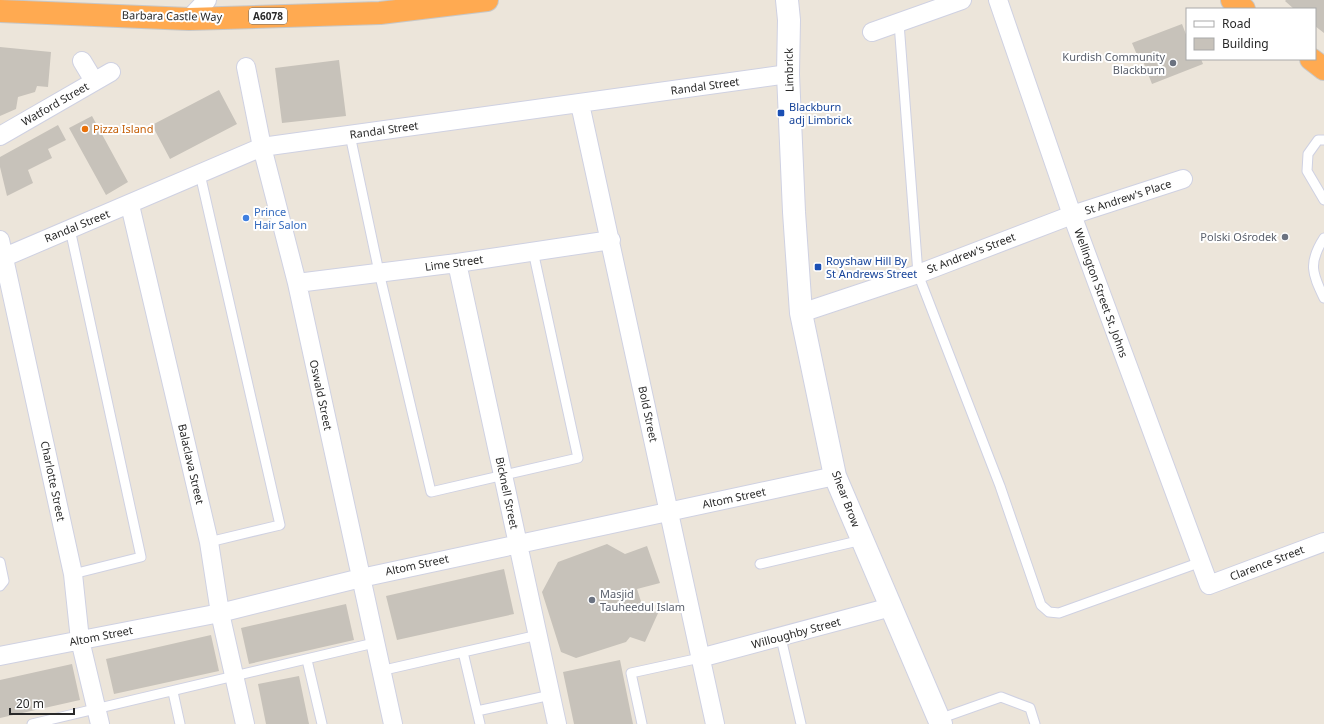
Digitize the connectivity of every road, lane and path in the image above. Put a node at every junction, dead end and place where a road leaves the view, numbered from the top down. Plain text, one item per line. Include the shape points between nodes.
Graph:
1 (207, 0) edge
2 (487, 0) edge
3 (786, 0) edge
4 (962, 0) edge
5 (998, 0) edge
6 (1232, 0) edge
7 (1243, 8) edge
8 (0, 12) edge
9 (189, 19) junction
10 (899, 23) junction
11 (872, 32) dead end
12 (1312, 60) edge
13 (82, 61) dead end
14 (246, 67) dead end
15 (1324, 69) edge
16 (111, 72) dead end
17 (788, 74) junction
18 (94, 81) junction
19 (580, 104) junction
20 (350, 135) junction
21 (0, 136) edge
22 (1324, 140) edge
23 (262, 147) junction
24 (200, 174) junction
25 (1183, 179) dead end
26 (1324, 200) edge
27 (130, 205) junction
28 (794, 212) joint
29 (1072, 215) junction
30 (70, 229) junction
31 (1324, 238) edge
32 (611, 240) junction
33 (533, 251) junction
34 (2, 252) edge
35 (457, 263) junction
36 (378, 272) junction
37 (918, 274) junction
38 (297, 283) junction
39 (1324, 298) edge
40 (801, 313) junction
41 (504, 475) junction
42 (835, 476) junction
43 (668, 512) junction
44 (862, 540) junction
45 (209, 542) junction
46 (1324, 542) edge
47 (517, 544) junction
48 (0, 562) edge
49 (1200, 562) junction
50 (760, 564) dead end
51 (73, 574) junction
52 (361, 578) junction
53 (1209, 585) joint
54 (0, 586) edge
55 (890, 607) junction
56 (220, 613) junction
57 (538, 635) junction
58 (781, 638) junction
59 (80, 640) junction
60 (374, 643) junction
61 (463, 652) junction
62 (0, 656) edge
63 (700, 658) junction
64 (307, 660) junction
65 (380, 671) junction
66 (234, 677) junction
67 (173, 692) junction
68 (551, 695) junction
69 (476, 711) junction
70 (98, 717) edge
71 (940, 721) edge
72 (34, 724) edge
73 (180, 724) edge
74 (245, 724) edge
75 (322, 724) edge
76 (393, 724) edge
77 (480, 724) edge
78 (557, 724) edge
79 (642, 724) edge
80 (715, 724) edge
81 (801, 724) edge
82 (1035, 724) edge

1 - 9 street
2 - 9 highway, Barbara Castle Way / A6078 via 380,13
3 - 17 main road, Limbrick via 789,20
4 - 10 street
5 - 29 street, Wellington Street St. Johns
6 - 7 highway
8 - 9 highway, Barbara Castle Way / A6078
10 - 11 street
10 - 37 lane
12 - 15 highway
13 - 18 street
14 - 23 street, Oswald Street
16 - 18 street, Watford Street
17 - 19 street, Randal Street
17 - 28 main road, Limbrick
18 - 21 street, Watford Street
19 - 20 street, Randal Street
19 - 32 street, Bold Street
20 - 23 street, Randal Street
20 - 36 lane
22 - 26 lane via 1318,140 1308,154 1307,171
23 - 24 street, Randal Street
23 - 38 street, Oswald Street
24 - 27 street, Randal Street
24 - 45 lane via 280,526
25 - 29 street, St Andrew's Place
27 - 30 street, Randal Street
27 - 45 street, Balaclava Street
28 - 40 main road, Shear Brow
29 - 37 street, St Andrew's Street
29 - 49 street, Wellington Street St. Johns
30 - 34 street, Randal Street
30 - 51 lane via 141,557
31 - 39 lane via 1316,250 1312,269
32 - 33 street, Lime Street
32 - 43 street, Bold Street
33 - 35 street, Lime Street
33 - 41 lane via 578,458
34 - 51 street, Charlotte Street
35 - 36 street, Lime Street
35 - 41 street, Bicknell Street
36 - 38 street, Lime Street
36 - 41 lane via 431,492
37 - 40 street, St Andrew's Street
37 - 49 lane via 1000,486 1044,610 1059,613
38 - 52 street, Oswald Street
40 - 42 main road, Shear Brow
41 - 47 street, Bicknell Street
42 - 43 street, Altom Street
42 - 44 main road, Shear Brow
43 - 47 street, Altom Street
43 - 63 street, Bold Street
44 - 50 lane
44 - 55 main road, Shear Brow
45 - 56 street, Balaclava Street
46 - 53 street, Clarence Street
47 - 52 street, Altom Street
47 - 57 street, Bicknell Street
48 - 54 lane via 4,581
49 - 53 street, Wellington Street St. Johns
51 - 59 street, Charlotte Street
52 - 56 street, Altom Street
52 - 60 street, Oswald Street
55 - 58 street, Willoughby Street
55 - 71 main road, Shear Brow
56 - 59 street, Altom Street
56 - 66 street, Balaclava Street
57 - 61 lane
57 - 68 street, Bicknell Street
58 - 63 street, Willoughby Street
58 - 81 lane
59 - 62 street, Altom Street
59 - 70 street, Charlotte Street
60 - 64 lane
60 - 65 street, Oswald Street
61 - 65 lane
61 - 69 lane
63 - 79 lane via 631,673
63 - 80 street, Bold Street
64 - 66 lane
64 - 75 lane
65 - 76 street, Oswald Street
66 - 67 lane
66 - 74 street, Balaclava Street
67 - 70 lane
67 - 73 lane
68 - 69 lane
68 - 78 street, Bicknell Street
69 - 77 lane
70 - 72 lane
71 - 82 lane via 1001,697 1030,708

